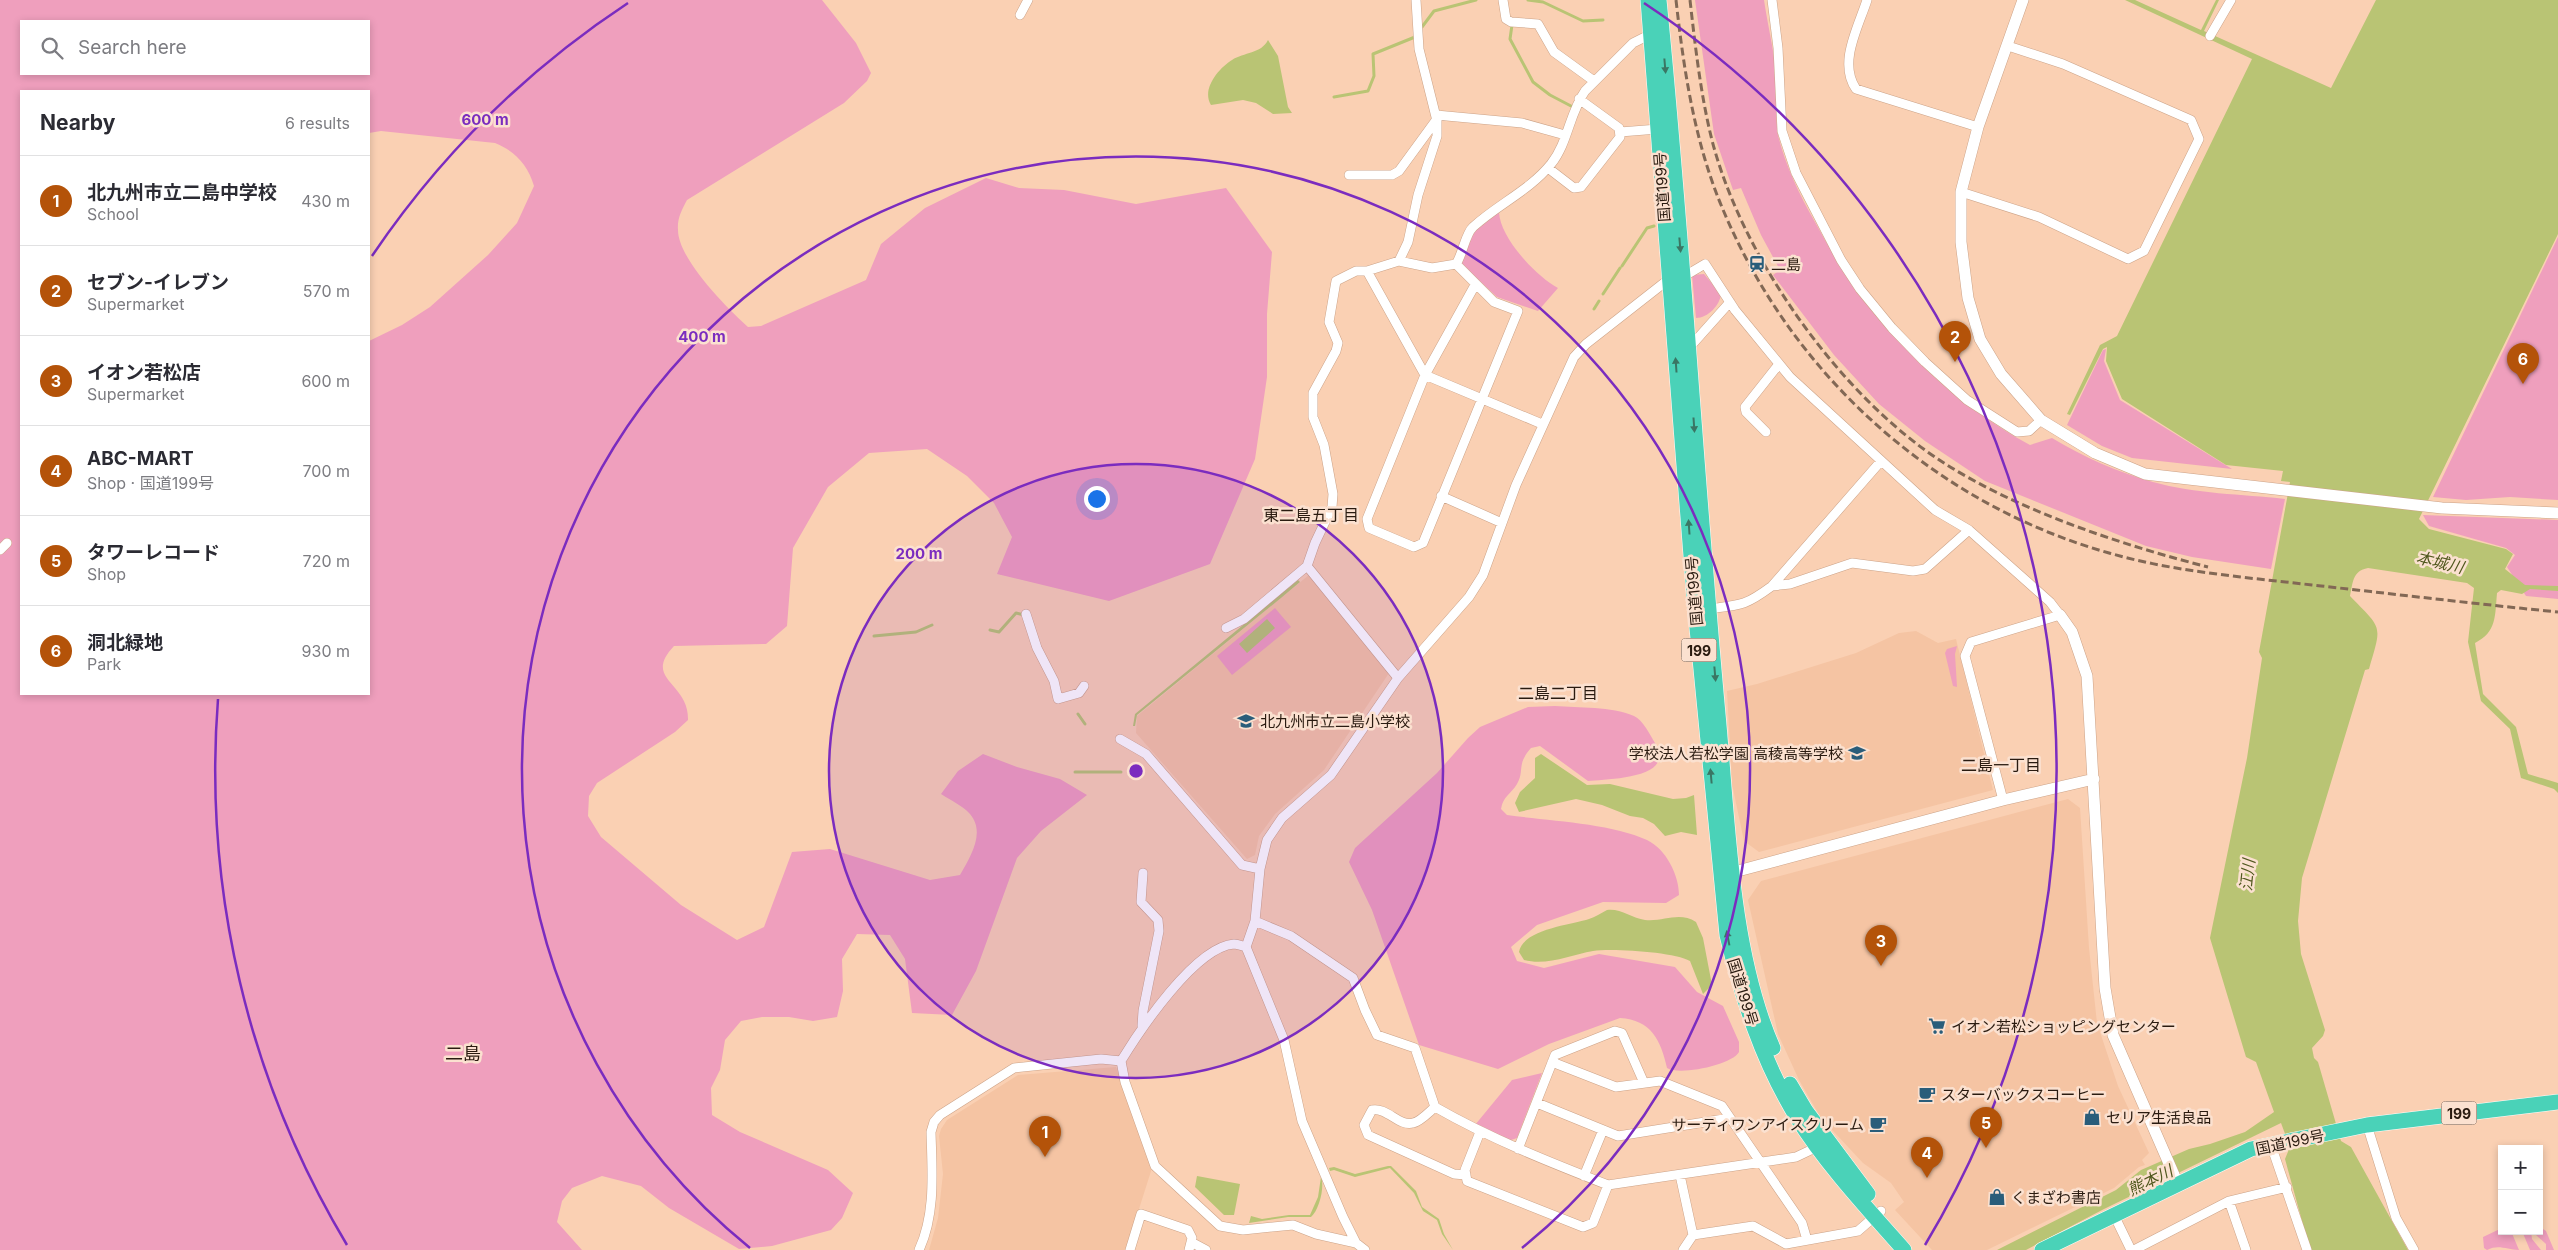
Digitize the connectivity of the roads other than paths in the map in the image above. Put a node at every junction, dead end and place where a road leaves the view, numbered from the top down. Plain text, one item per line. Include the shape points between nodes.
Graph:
1 (1028, 0) edge
2 (1416, 0) edge
3 (1503, 0) edge
4 (1648, 0) edge
5 (1659, 0) edge
6 (1772, 0) edge
7 (1867, 0) edge
8 (2023, 0) edge
9 (2231, 0) edge
10 (1020, 15) dead end
11 (1656, 32) junction
12 (2210, 36) dead end
13 (2008, 46) junction
14 (1594, 81) junction
15 (1579, 99) junction
16 (1436, 117) junction
17 (1978, 128) junction
18 (1658, 129) junction
19 (1620, 132) junction
20 (1565, 135) junction
21 (1548, 168) junction
22 (1349, 174) dead end
23 (1961, 192) junction
24 (1398, 261) junction
25 (1456, 264) junction
26 (1367, 271) junction
27 (1676, 278) junction
28 (1475, 285) junction
29 (1730, 302) junction
30 (1688, 348) junction
31 (1780, 364) junction
32 (1425, 375) junction
33 (1480, 398) junction
34 (2041, 420) junction
35 (1542, 424) junction
36 (1766, 432) dead end
37 (1881, 461) junction
38 (1441, 496) junction
39 (2558, 513) edge
40 (1502, 523) junction
41 (1969, 530) junction
42 (1307, 566) junction
43 (1772, 586) junction
44 (1708, 609) junction
45 (1026, 614) dead end
46 (2060, 615) junction
47 (1226, 628) dead end
48 (1398, 678) junction
49 (1084, 686) dead end
50 (1120, 739) dead end
51 (2094, 779) junction
52 (2003, 800) junction
53 (1260, 869) junction
54 (1727, 872) junction
55 (1143, 873) dead end
56 (1255, 921) junction
57 (1246, 947) junction
58 (1142, 1027) junction
59 (1121, 1062) junction
60 (1552, 1062) junction
61 (1644, 1083) junction
62 (2558, 1102) edge
63 (1537, 1103) junction
64 (1435, 1107) junction
65 (1730, 1118) junction
66 (2363, 1126) junction
67 (1603, 1130) junction
68 (1480, 1132) junction
69 (2275, 1144) junction
70 (1818, 1147) junction
71 (1518, 1149) junction
72 (1760, 1162) junction
73 (1466, 1175) junction
74 (1680, 1175) junction
75 (1584, 1176) junction
76 (2178, 1184) junction
77 (1608, 1185) junction
78 (2287, 1188) junction
79 (2229, 1201) junction
80 (1878, 1214) junction
81 (2114, 1215) junction
82 (1693, 1235) junction
83 (1807, 1240) junction
84 (1356, 1243) junction
85 (1190, 1246) edge
86 (919, 1250) edge
87 (1130, 1250) edge
88 (1206, 1250) edge
89 (1365, 1250) edge
90 (1683, 1250) edge
91 (1904, 1250) edge
92 (1915, 1250) edge
93 (2042, 1250) edge
94 (2132, 1250) edge
95 (2246, 1250) edge
96 (2306, 1250) edge
97 (2414, 1250) edge

1 - 10 street
2 - 16 street via 1420,49
3 - 14 street via 1506,19 1538,24 1554,52
4 - 11 highway, 国道199号 / 199
5 - 11 highway, 国道199号 / 199
6 - 34 street via 1782,132 1796,173 1841,260 1892,328 1967,400 2017,432 2029,431
7 - 17 street via 1848,61 1848,78 1856,89
8 - 13 street
9 - 12 street
11 - 14 street via 1632,43
11 - 18 highway, 国道199号 / 199
11 -> 27 highway, 国道199号 / 199
13 - 17 street
13 - 23 street via 2063,64 2191,120 2199,139 2144,251 2128,259 2039,217
14 - 15 street
15 - 19 street
15 - 20 street
16 - 20 street via 1522,123
16 - 22 street via 1399,171 1392,176
16 - 24 street via 1435,147 1420,188 1408,242
17 - 23 street
18 - 19 street
18 - 27 highway, 国道199号 / 199
19 - 21 street via 1620,137 1581,187 1574,188
20 - 21 street
21 - 25 street via 1473,227
23 - 34 street via 1964,270 1974,322 1980,339 2002,374
24 - 25 street via 1432,268
24 - 26 street
25 - 28 street
26 - 32 street
26 - 42 street via 1356,271 1336,281 1329,322 1338,343 1313,393 1313,417 1324,445 1333,494 1332,507
27 - 29 street via 1705,264
27 - 30 highway, 国道199号 / 199
27 - 35 street via 1586,344 1574,357
54 -> 27 highway, 国道199号 / 199 via 1695,608
28 - 32 street
28 - 33 street via 1494,302 1518,312
29 - 30 street
29 - 31 street
30 -> 44 highway, 国道199号 / 199
31 - 36 street via 1745,407
31 - 37 street
32 - 33 street
32 - 38 street via 1367,519 1369,528 1414,547 1423,543
33 - 35 street
33 - 38 street
34 - 39 street via 2095,452 2145,474 2442,508
35 - 40 street
37 - 41 street via 1935,510
37 - 43 street
38 - 40 street
40 - 48 street via 1483,575 1469,596
41 - 43 street via 1925,569 1913,572 1852,563 1790,584
41 - 46 street via 2050,602
42 - 47 street via 1258,608
42 - 48 street
43 - 44 street via 1753,601
44 -> 54 highway, 国道199号 / 199
45 - 49 street via 1054,681 1058,699 1079,693
46 - 51 street via 2081,651 2087,676
46 - 52 street via 1970,642 1965,656
48 - 53 street via 1331,775 1282,818 1267,840
50 - 53 street via 1146,754 1242,865
51 - 52 street
51 - 76 street via 2105,988 2113,1035
52 - 54 street
53 - 56 street
70 -> 54 highway, 国道199号 / 199 via 1777,1081 1739,985 1727,935
54 - 80 highway, 国道199号 / 199 via 1752,983 1768,1036 1786,1078
55 - 58 street via 1141,902 1158,920 1159,931
56 - 57 street
56 - 64 street via 1291,936 1354,978 1378,1035 1415,1048
57 - 58 street via 1235,944 1215,951 1183,977
57 - 84 street via 1284,1040 1302,1121
58 - 59 street
59 - 84 street via 1155,1166 1220,1226 1243,1230 1293,1225
59 - 86 street via 1101,1059 1014,1068 940,1115 931,1132 932,1203
60 - 61 street via 1616,1087
60 - 61 street via 1555,1055 1615,1031 1622,1033
60 - 63 street
61 - 65 street via 1660,1080 1722,1106
62 - 66 highway, 国道199号 / 199
63 - 67 street
63 - 71 street
64 - 68 street
64 - 73 street via 1415,1123 1408,1124 1378,1109 1372,1110 1364,1125 1368,1135 1454,1174
65 - 67 street via 1618,1136
65 - 72 street
66 - 69 highway, 国道199号 / 199
66 - 97 street via 2396,1218
67 - 75 street
68 - 71 street
68 - 73 street
69 - 76 highway, 国道199号 / 199 via 2251,1149
69 - 78 street
70 - 72 street via 1796,1157
70 - 80 highway, 国道199号 / 199
71 - 75 street
72 - 74 street
72 - 83 street via 1802,1223
73 - 77 street via 1467,1181 1583,1227 1594,1223
74 - 77 street
74 - 82 street
75 - 77 street
76 - 81 highway, 国道199号 / 199
78 - 79 street
78 - 96 street
79 - 94 street
79 - 95 street
80 - 83 street via 1858,1231
80 - 91 highway, 国道199号 / 199
80 - 92 highway, 国道199号 / 199
81 - 93 highway, 国道199号 / 199
81 - 94 street
82 - 83 street via 1753,1226 1786,1244
82 - 90 street
84 - 89 street
85 - 87 street via 1192,1238 1188,1230 1141,1214
85 - 88 street

